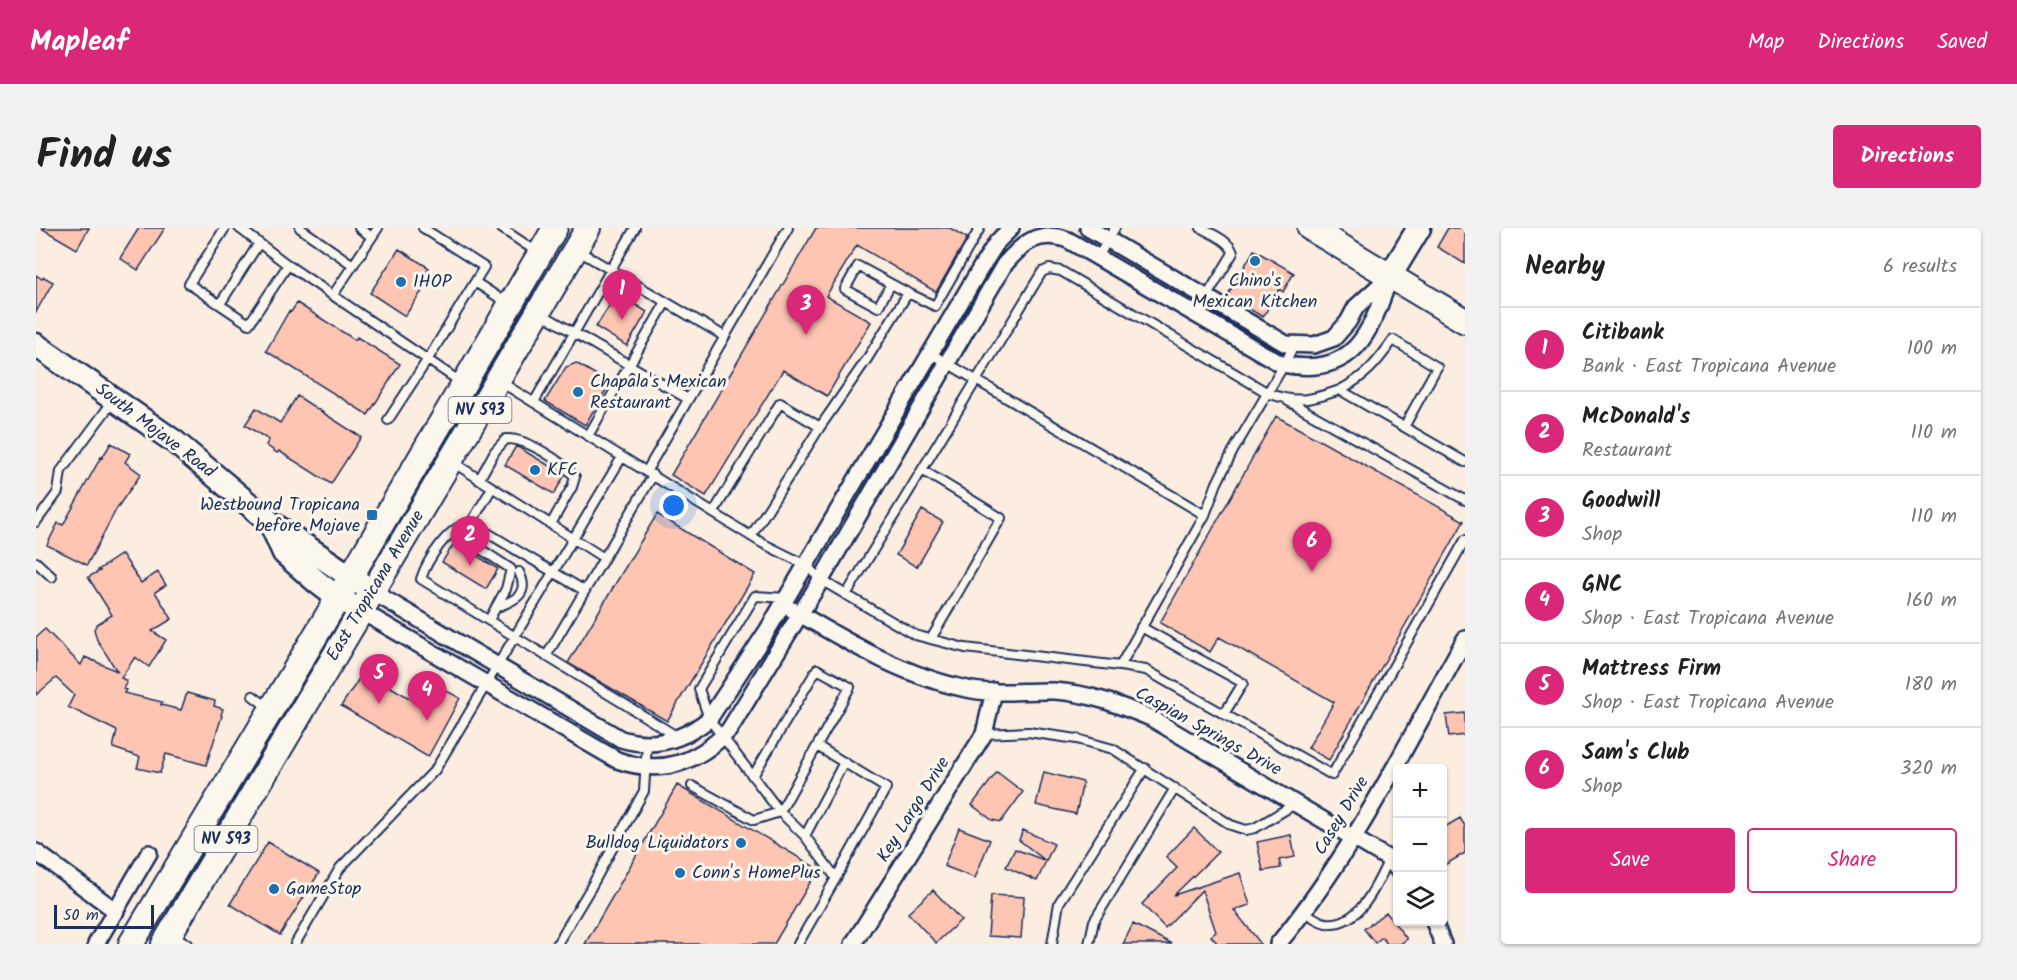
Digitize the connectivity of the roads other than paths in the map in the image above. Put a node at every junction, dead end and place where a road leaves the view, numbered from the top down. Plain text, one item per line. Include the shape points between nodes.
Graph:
1 (225, 228) edge
2 (239, 228) edge
3 (300, 228) edge
4 (358, 228) edge
5 (378, 228) edge
6 (423, 228) edge
7 (501, 228) edge
8 (555, 228) edge
9 (588, 228) edge
10 (636, 228) edge
11 (788, 228) edge
12 (980, 228) edge
13 (1011, 228) edge
14 (1088, 228) edge
15 (1202, 228) edge
16 (1310, 228) edge
17 (1419, 228) edge
18 (1112, 234) edge
19 (372, 237) junction
20 (259, 243) junction
21 (576, 249) junction
22 (540, 254) junction
23 (1098, 257) junction
24 (288, 265) junction
25 (354, 265) junction
26 (611, 270) junction
27 (1390, 276) junction
28 (476, 282) junction
29 (891, 284) junction
30 (908, 293) junction
31 (333, 295) junction
32 (1207, 297) junction
33 (666, 302) junction
34 (220, 304) junction
35 (510, 305) junction
36 (538, 312) junction
37 (1197, 314) junction
38 (1465, 321) edge
39 (574, 333) junction
40 (724, 336) junction
41 (36, 345) edge
42 (1294, 345) junction
43 (930, 353) junction
44 (428, 359) junction
45 (947, 363) junction
46 (1284, 365) junction
47 (629, 366) junction
48 (498, 380) junction
49 (977, 381) junction
50 (463, 384) junction
51 (1340, 390) junction
52 (1268, 393) junction
53 (114, 399) junction
54 (688, 399) junction
55 (1284, 399) junction
56 (534, 402) junction
57 (388, 420) dead end
58 (820, 427) junction
59 (1404, 427) junction
60 (588, 436) junction
61 (622, 457) junction
62 (450, 461) junction
63 (1465, 462) edge
64 (922, 470) junction
65 (649, 474) junction
66 (479, 480) junction
67 (492, 488) junction
68 (1465, 500) edge
69 (713, 513) junction
70 (1205, 515) junction
71 (36, 522) edge
72 (471, 523) junction
73 (551, 524) junction
74 (453, 531) junction
75 (751, 537) junction
76 (573, 538) junction
77 (1465, 540) edge
78 (604, 558) junction
79 (36, 562) edge
80 (806, 565) junction
81 (553, 571) junction
82 (519, 572) dead end
83 (52, 576) dead end
84 (821, 580) junction
85 (344, 588) junction
86 (585, 591) junction
87 (846, 595) junction
88 (367, 601) junction
89 (784, 601) junction
90 (497, 607) junction
91 (801, 614) junction
92 (489, 620) junction
93 (1142, 627) junction
94 (514, 636) junction
95 (931, 639) junction
96 (1464, 644) edge
97 (547, 655) junction
98 (496, 666) junction
99 (1120, 666) junction
100 (486, 683) junction
101 (994, 691) junction
102 (1224, 714) junction
103 (709, 719) junction
104 (984, 734) junction
105 (722, 737) junction
106 (679, 738) junction
107 (647, 744) junction
108 (817, 746) junction
109 (844, 762) junction
110 (646, 766) junction
111 (1145, 768) junction
112 (753, 776) junction
113 (692, 786) dead end
114 (1175, 788) junction
115 (1294, 804) junction
116 (780, 812) junction
117 (804, 836) junction
118 (195, 838) junction
119 (1353, 839) junction
120 (36, 852) edge
121 (149, 853) dead end
122 (1393, 864) edge
123 (836, 878) junction
124 (116, 910) junction
125 (1305, 912) junction
126 (1436, 926) edge
127 (170, 941) edge
128 (96, 944) edge
129 (131, 944) edge
130 (295, 944) edge
131 (556, 944) edge
132 (798, 944) edge
133 (853, 944) edge
134 (1052, 944) edge
135 (1089, 944) edge
136 (1278, 944) edge
137 (1443, 944) edge

1 - 34 lane via 189,284
2 - 20 lane
3 - 25 lane
4 - 19 lane
5 - 19 lane
6 - 28 lane via 484,267
7 - 22 lane
8 - 22 main road, East Tropicana Avenue / NV 593
9 - 21 main road, East Tropicana Avenue / NV 593
10 - 26 lane
11 - 40 lane
12 - 30 lane via 935,306
13 - 43 street via 991,251
14 - 18 street
15 - 32 lane via 1231,247 1233,253
16 - 27 main road
17 - 27 street
18 - 23 lane
18 - 32 street
19 - 25 lane
20 - 24 lane
20 - 34 lane
21 - 26 lane
21 - 36 main road, East Tropicana Avenue / NV 593
22 - 35 main road, East Tropicana Avenue / NV 593
22 - 48 main road via 540,277 496,364
23 - 37 street
23 - 45 street via 1058,236 1042,236 1025,243 1004,265
24 - 31 lane
24 - 34 lane via 249,324
25 - 31 lane
26 - 33 lane
26 - 39 lane
27 - 38 main road
27 - 42 street via 1356,307 1334,338 1314,345
27 - 46 street via 1376,317 1350,352 1324,365
28 - 35 lane
28 - 44 lane
29 - 29 lane via 858,266 845,289 878,307
29 - 30 lane
30 - 58 lane
31 - 44 lane
32 - 37 lane
32 - 42 street
33 - 40 lane
33 - 47 lane
35 - 50 main road, East Tropicana Avenue / NV 593
36 - 39 lane
36 - 48 main road, East Tropicana Avenue / NV 593
37 - 46 street
39 - 47 lane
39 - 56 lane
40 - 54 lane
41 - 53 street, South Mojave Road
42 - 46 lane
43 - 45 lane
43 - 80 street
44 - 50 lane
44 - 57 lane
45 - 49 lane
45 - 84 street
46 - 52 lane
47 - 54 lane
47 - 60 lane
48 - 56 lane
48 - 62 main road, East Tropicana Avenue / NV 593
49 - 52 lane via 1042,272 1049,268 1061,271
49 - 64 lane
49 - 70 lane
50 - 85 main road, East Tropicana Avenue / NV 593
51 - 55 lane via 1304,401
51 - 59 lane
51 - 59 lane via 1360,379 1393,340 1437,367
52 - 55 lane
52 - 70 lane via 1233,451
53 - 71 lane via 61,471 58,492
53 - 85 street, South Mojave Road via 175,442 270,522 298,539
54 - 65 lane
55 - 68 lane
56 - 60 lane
58 - 69 lane via 780,403
58 - 75 lane
59 - 63 lane
60 - 61 lane
61 - 65 lane
61 - 76 lane
62 - 66 lane
62 - 88 main road, East Tropicana Avenue / NV 593
64 - 87 lane
64 - 95 lane via 1001,518
65 - 69 lane
65 - 78 lane
66 - 67 lane
66 - 73 lane via 506,439 517,438 568,468 575,477 572,487
67 - 72 lane
67 - 73 lane
69 - 75 lane
70 - 93 lane
72 - 74 lane
72 - 81 lane
73 - 76 lane
74 - 90 lane via 511,569
74 - 92 lane via 439,546 421,579
75 - 80 lane
76 - 78 lane
76 - 81 lane
77 - 102 lane via 1332,775
78 - 86 lane
79 - 83 lane
80 - 84 lane
80 - 89 street
81 - 86 lane
81 - 94 lane
82 - 90 lane via 522,592 515,601
84 - 87 lane
84 - 91 street
85 - 88 street, South Mojave Road
85 - 118 main road, East Tropicana Avenue / NV 593 via 263,703
86 - 97 lane
87 - 95 lane via 915,635
88 - 98 street
88 - 100 street
88 - 127 main road, East Tropicana Avenue / NV 593
89 - 91 street, Caspian Springs Drive
89 - 103 street
89 - 103 lane via 755,596 699,689
90 - 92 lane
91 - 101 street, Caspian Springs Drive via 903,670 937,683
91 - 105 street
92 - 94 lane
93 - 99 lane
93 - 102 lane via 1243,683
94 - 97 lane
94 - 98 lane
95 - 99 lane via 965,648
96 - 119 street, Casey Drive
97 - 106 lane
98 - 100 lane
98 - 107 street via 621,739
99 - 102 lane via 1146,670
100 - 110 street via 617,760
100 - 130 lane via 435,770 340,868
101 - 104 street, Key Largo Drive
101 - 115 street, Caspian Springs Drive via 1055,691 1113,702 1150,718
103 - 105 lane
103 - 106 street
104 - 111 lane via 1028,732 1077,739 1113,749
104 - 133 street, Key Largo Drive
105 - 110 street via 700,755 660,767
105 - 112 lane
106 - 107 street
107 - 110 lane
108 - 109 lane
108 - 112 lane via 850,687 817,669
108 - 116 lane
109 - 117 lane
109 - 123 lane via 886,788
110 - 131 lane via 644,791
111 - 114 lane
111 - 134 lane via 1059,903
112 - 116 lane
113 - 116 lane via 754,820
114 - 115 lane via 1231,825 1246,830
114 - 135 lane via 1094,921
115 - 119 street, Caspian Springs Drive
116 - 117 lane
117 - 123 lane
118 - 127 main road via 160,923
118 - 129 main road, East Tropicana Avenue / NV 593
119 - 122 street, Caspian Springs Drive
119 - 125 street, Casey Drive
120 - 124 street
121 - 124 street
122 - 125 lane via 1358,911 1343,922 1324,923
123 - 132 lane
124 - 128 street
125 - 136 street, Casey Drive
126 - 137 street

